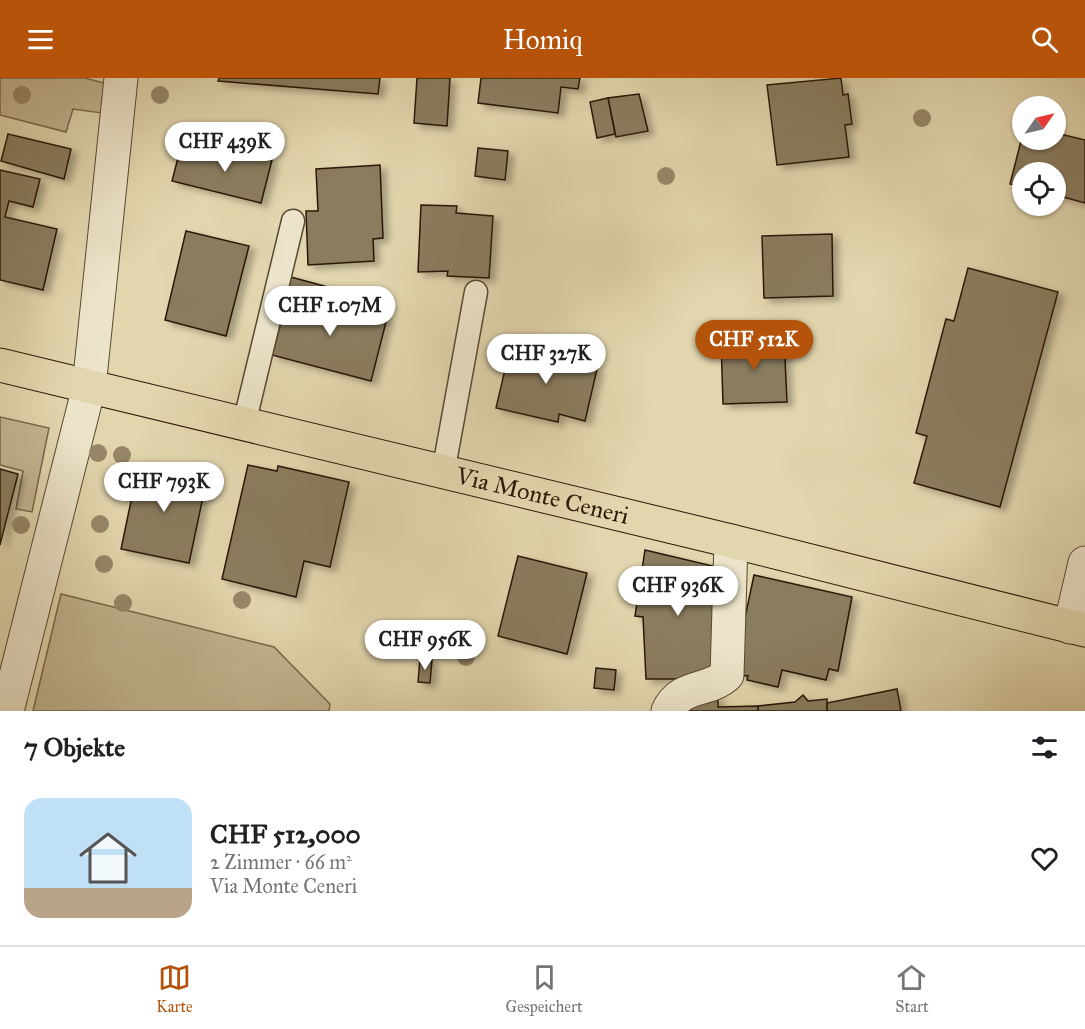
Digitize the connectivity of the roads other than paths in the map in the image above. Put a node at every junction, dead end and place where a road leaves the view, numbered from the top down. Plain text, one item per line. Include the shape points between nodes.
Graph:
1 (121, 78) edge
2 (293, 221) dead end
3 (476, 292) dead end
4 (0, 365) edge
5 (88, 387) junction
6 (244, 424) junction
7 (443, 473) junction
8 (731, 541) junction
9 (1085, 562) edge
10 (1077, 628) edge
11 (7, 711) edge
12 (668, 711) edge

1 - 5 street
2 - 6 lane
3 - 7 lane
4 - 5 main road, Via Monte Ceneri
5 - 6 main road, Via Monte Ceneri
5 - 11 street
6 - 7 main road, Via Monte Ceneri
7 - 8 main road, Via Monte Ceneri
8 - 10 main road, Via Monte Ceneri
8 - 12 street via 727,675 715,684 690,690 673,701
9 - 10 street

